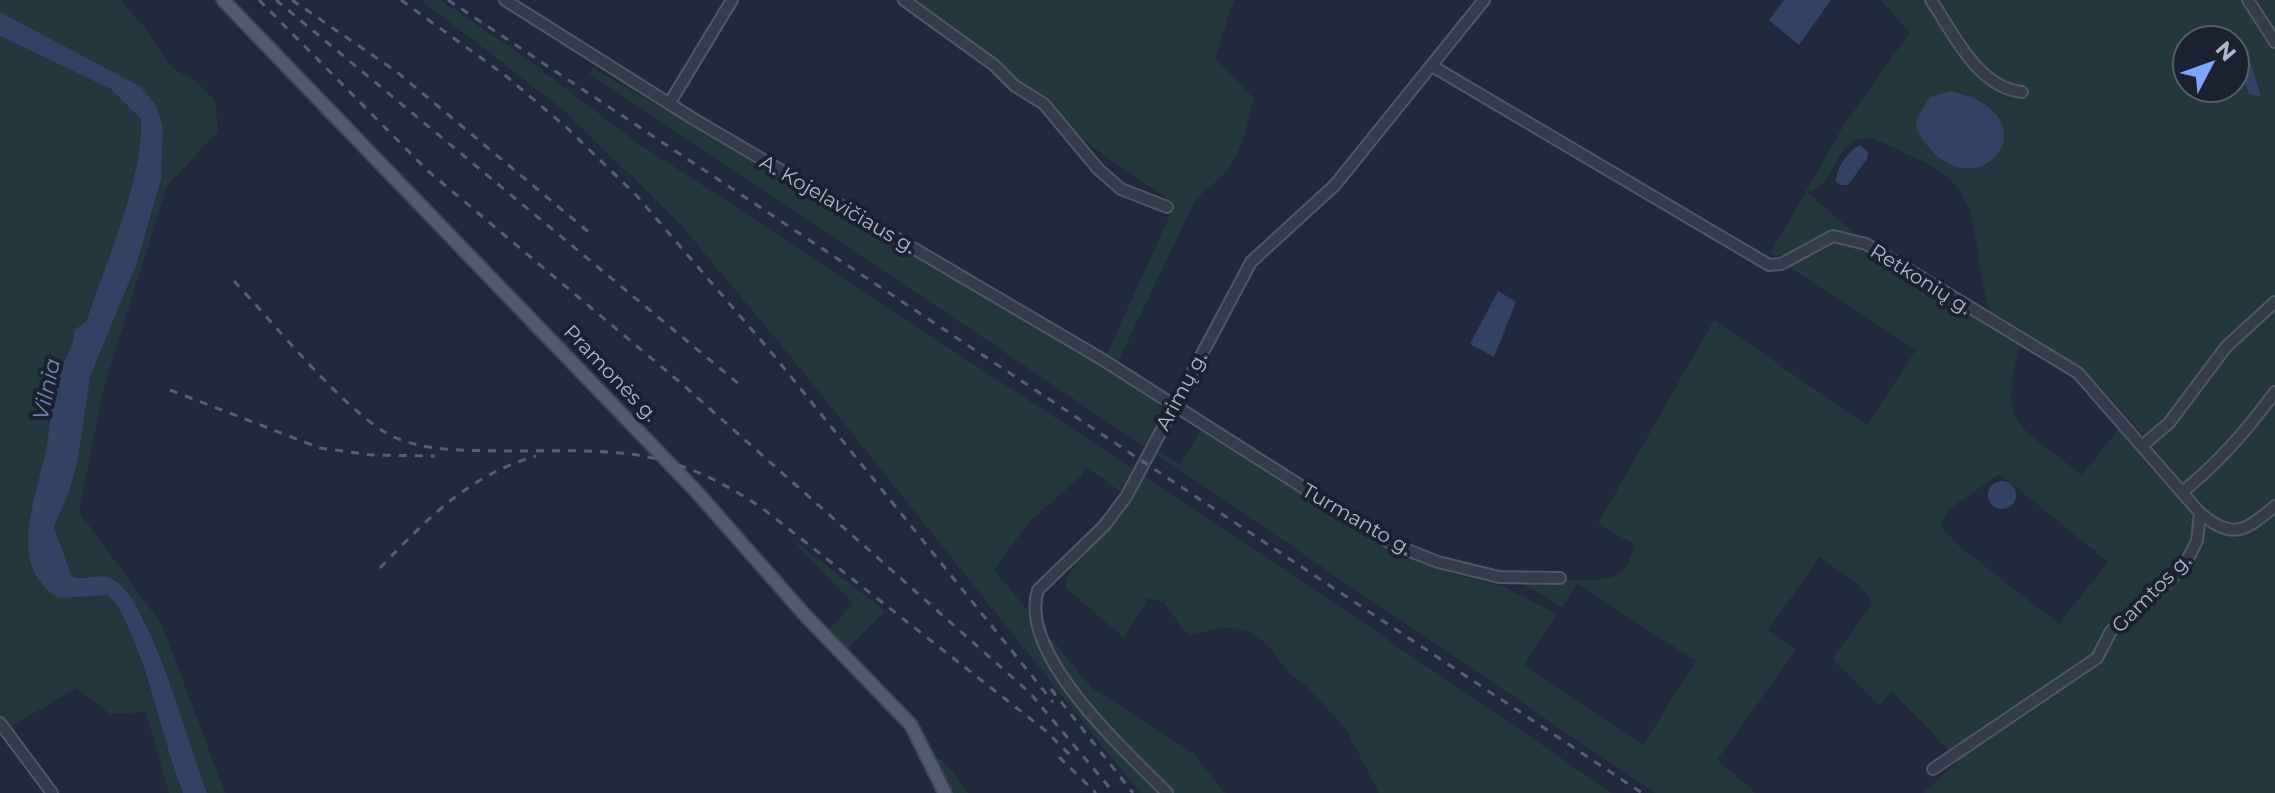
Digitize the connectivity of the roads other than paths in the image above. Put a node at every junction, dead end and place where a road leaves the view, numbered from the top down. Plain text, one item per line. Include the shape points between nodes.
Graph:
1 (223, 0) edge
2 (505, 0) edge
3 (732, 0) edge
4 (904, 0) edge
5 (1484, 0) edge
6 (1931, 0) edge
7 (2248, 0) edge
8 (2275, 42) edge
9 (1432, 66) junction
10 (2022, 92) dead end
11 (669, 104) junction
12 (1167, 207) dead end
13 (2275, 302) edge
14 (2275, 392) edge
15 (1174, 404) junction
16 (2142, 446) junction
17 (2182, 492) junction
18 (2275, 506) edge
19 (2200, 513) junction
20 (1560, 578) dead end
21 (0, 723) edge
22 (1933, 769) dead end
23 (52, 793) edge
24 (945, 793) edge
25 (1167, 793) edge

1 - 24 main road, Pramonės g. via 695,490 911,725
2 - 11 street, A. Kojelavičiaus g.
3 - 11 street
4 - 12 street via 1044,104 1121,189
5 - 9 street, Arimų g.
6 - 10 street via 1984,74 2005,89
7 - 8 street
9 - 15 street, Arimų g. via 1335,185 1251,262
9 - 16 street, Retkonių g. via 1769,265 1781,264 1833,236 1866,244 2078,373
11 - 15 street, A. Kojelavičiaus g.
13 - 16 street via 2226,347 2169,423
14 - 17 street via 2251,424
15 - 20 street, Turmanto g. via 1392,544 1499,577
15 - 25 street, Arimų g. via 1126,497 1104,526 1044,582 1033,612 1074,696
16 - 17 street, Retkonių g.
17 - 19 street, Retkonių g.
18 - 19 street via 2239,530 2219,528
19 - 22 street, Gamtos g. via 2192,555 2111,631 2097,658
21 - 23 street

